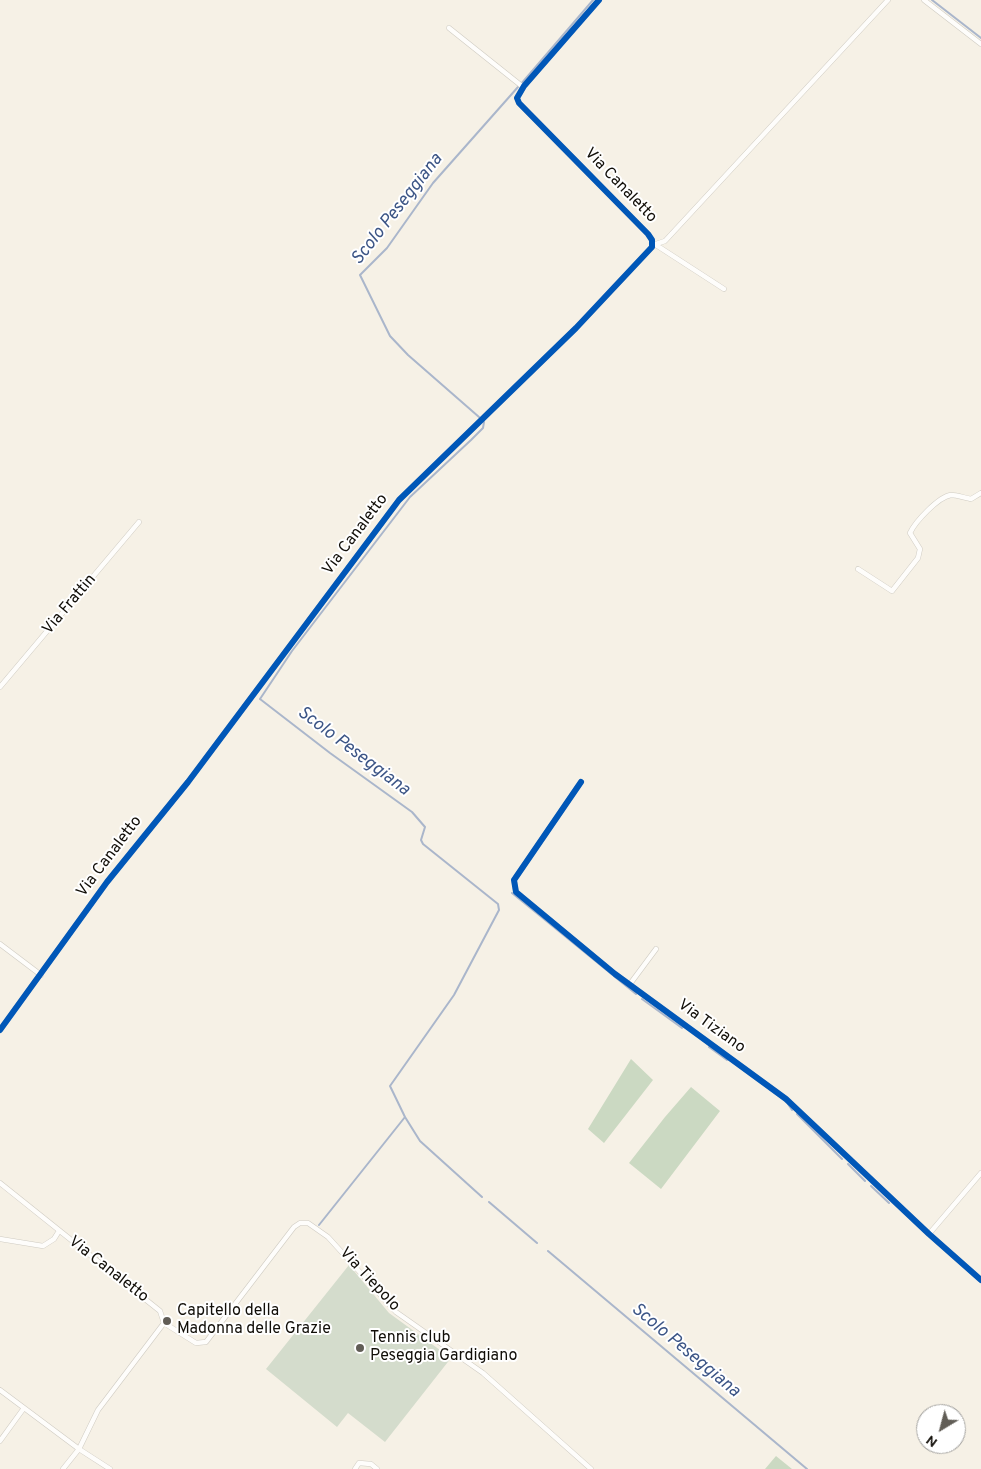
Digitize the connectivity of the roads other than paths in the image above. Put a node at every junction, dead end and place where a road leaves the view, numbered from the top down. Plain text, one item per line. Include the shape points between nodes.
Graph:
1 (599, 0) edge
2 (888, 0) edge
3 (924, 0) edge
4 (449, 28) dead end
5 (981, 44) edge
6 (523, 87) junction
7 (655, 245) junction
8 (724, 290) dead end
9 (981, 494) edge
10 (140, 522) dead end
11 (858, 569) dead end
12 (0, 687) edge
13 (581, 782) dead end
14 (0, 944) edge
15 (656, 950) dead end
16 (41, 975) junction
17 (630, 984) junction
18 (0, 1030) edge
19 (981, 1174) edge
20 (0, 1183) edge
21 (59, 1231) junction
22 (929, 1234) junction
23 (0, 1239) edge
24 (981, 1280) edge
25 (164, 1323) junction
26 (0, 1390) edge
27 (24, 1408) junction
28 (0, 1429) edge
29 (6, 1433) junction
30 (0, 1440) edge
31 (79, 1449) junction
32 (63, 1469) edge
33 (110, 1469) edge
34 (355, 1469) edge
35 (377, 1469) edge
36 (591, 1469) edge

1 - 6 street
2 - 7 street via 665,241
3 - 5 street
4 - 6 street
6 - 7 street, Via Canaletto via 517,98 519,103 648,234
7 - 8 street
7 - 16 street, Via Canaletto via 576,328 399,500 188,782 107,882
9 - 11 street via 971,499 951,495 939,501 914,524 910,533 920,549 918,558 892,591
10 - 12 street, Via Frattin
13 - 17 street, Via Tiziano via 514,880 513,887
14 - 16 street
15 - 17 street
16 - 18 street, Via Canaletto
17 - 22 street, Via Tiziano via 786,1099
19 - 22 street
20 - 21 street, Via Canaletto
21 - 23 street via 43,1246
21 - 25 street, Via Canaletto via 160,1311
22 - 24 street, Via Tiziano
25 - 31 street via 98,1410
25 - 36 street, Via Tiepolo via 196,1344 206,1342 294,1227 308,1223 339,1248 396,1312 483,1373
26 - 27 street
27 - 29 street
27 - 31 street
28 - 29 street
29 - 30 street
31 - 32 street
31 - 33 street
34 - 35 street via 360,1463 371,1464

